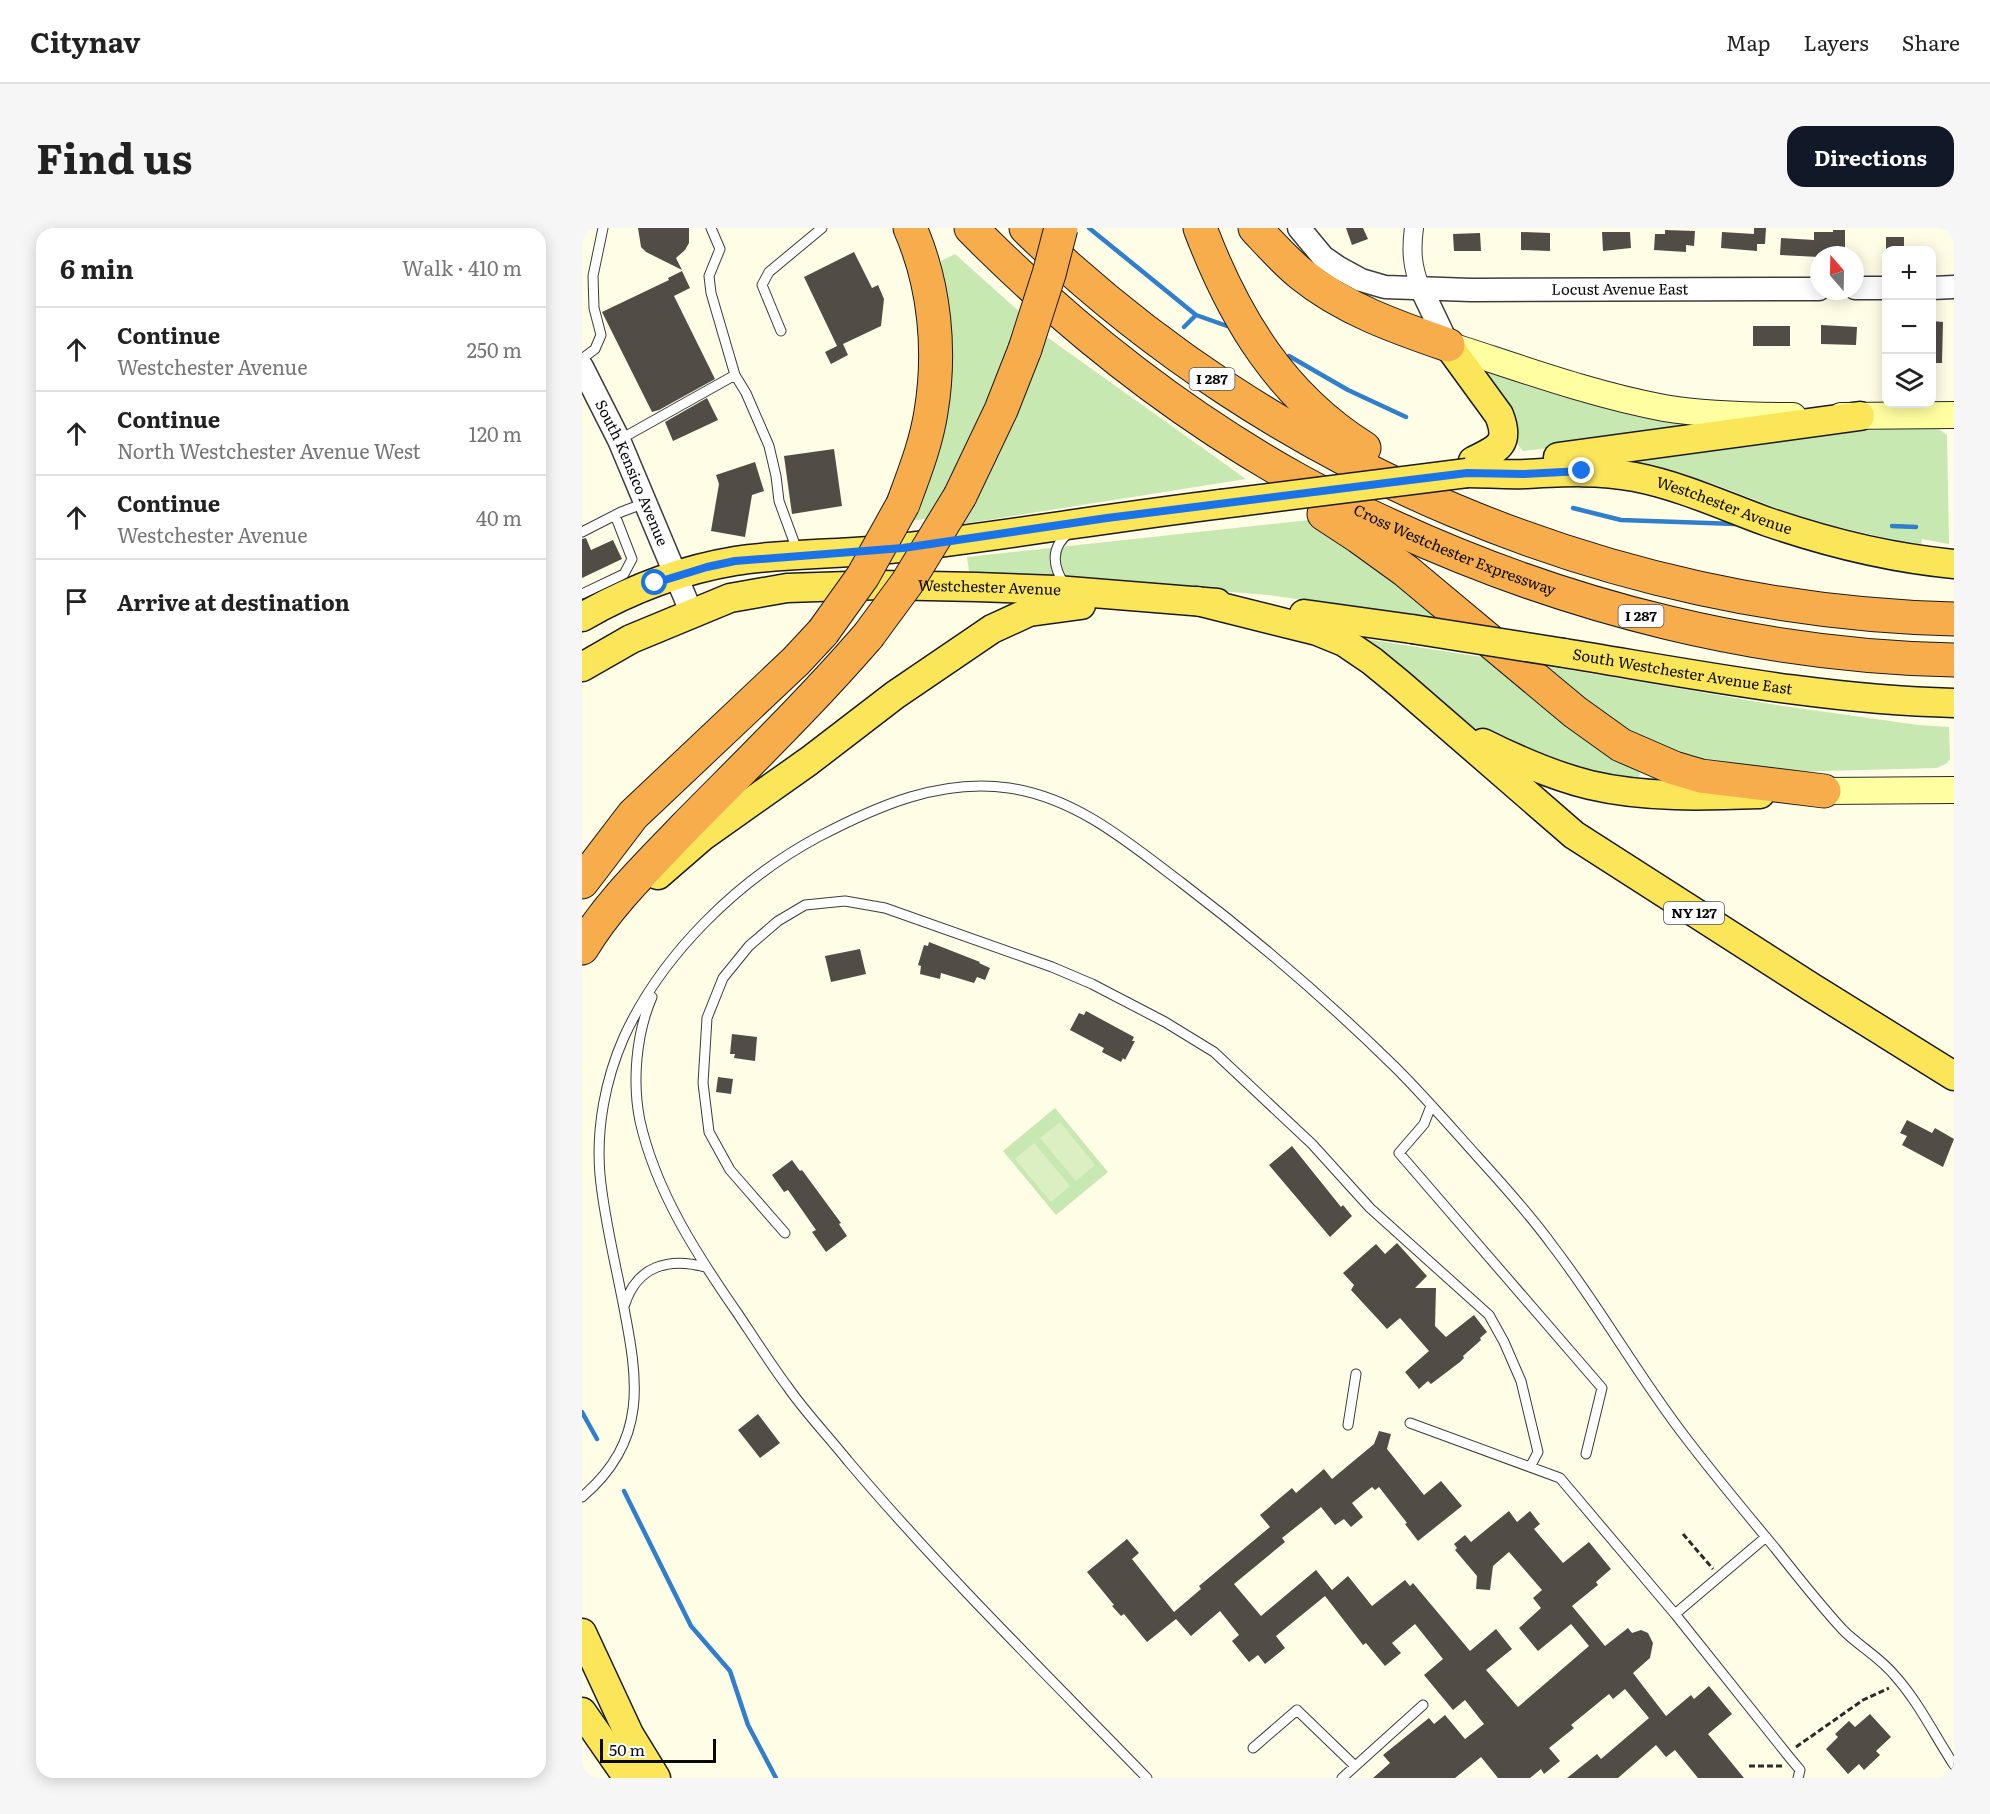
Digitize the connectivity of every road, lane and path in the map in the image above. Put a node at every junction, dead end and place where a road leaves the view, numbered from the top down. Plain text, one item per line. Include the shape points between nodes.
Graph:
1 (603, 228) edge
2 (711, 228) edge
3 (822, 228) edge
4 (910, 228) edge
5 (971, 228) edge
6 (1026, 228) edge
7 (1060, 228) edge
8 (1200, 228) edge
9 (1255, 228) edge
10 (1299, 228) edge
11 (1414, 228) edge
12 (1954, 287) edge
13 (1422, 288) junction
14 (1864, 288) edge
15 (1882, 288) edge
16 (1936, 288) edge
17 (1810, 289) edge
18 (781, 331) dead end
19 (1448, 345) junction
20 (582, 359) edge
21 (582, 367) edge
22 (735, 375) junction
23 (1860, 416) junction
24 (1954, 416) edge
25 (1209, 425) junction
26 (619, 440) junction
27 (1479, 469) junction
28 (645, 503) junction
29 (615, 515) junction
30 (1084, 521) junction
31 (582, 532) edge
32 (1550, 547) junction
33 (799, 555) junction
34 (1954, 564) edge
35 (675, 576) junction
36 (619, 587) junction
37 (1068, 591) junction
38 (1185, 600) junction
39 (583, 610) edge
40 (692, 614) junction
41 (1954, 619) edge
42 (1412, 629) joint
43 (1954, 660) edge
44 (582, 667) edge
45 (1816, 693) junction
46 (1954, 703) edge
47 (1954, 717) edge
48 (1451, 727) junction
49 (1954, 790) edge
50 (1824, 791) junction
51 (582, 882) edge
52 (582, 948) edge
53 (582, 963) edge
54 (659, 979) junction
55 (1954, 1076) edge
56 (1431, 1106) junction
57 (785, 1233) dead end
58 (705, 1267) junction
59 (624, 1307) junction
60 (1356, 1374) dead end
61 (1410, 1422) dead end
62 (1348, 1425) dead end
63 (1586, 1454) dead end
64 (1530, 1467) junction
65 (582, 1497) edge
66 (1683, 1534) dead end
67 (1766, 1537) junction
68 (1719, 1577) junction
69 (1675, 1614) junction
70 (582, 1633) edge
71 (1902, 1685) junction
72 (1424, 1705) dead end
73 (582, 1712) edge
74 (1253, 1748) dead end
75 (1790, 1758) junction
76 (1355, 1766) junction
77 (1749, 1766) dead end
78 (1954, 1766) edge
79 (628, 1778) edge
80 (656, 1778) edge
81 (1147, 1778) edge
82 (1342, 1778) edge
83 (1798, 1778) edge

1 - 20 lane via 593,276 594,308 601,335 595,349
2 - 22 lane via 720,249 709,276 711,293
3 - 18 lane via 769,272 762,285
4 - 51 highway, bridge via 926,274 936,357 931,413 903,504 863,576 824,632 633,815
5 - 25 highway, Cross Westchester Expressway / I 287 via 1070,321
6 - 32 highway, I 287 via 1138,325 1277,421 1445,506
7 - 52 highway, bridge via 1025,350 1001,410 960,496 908,583 868,636 654,860
8 - 32 highway via 1238,313 1262,352 1329,424 1387,463 1483,509
9 - 19 highway via 1301,274 1338,300 1387,324
10 - 13 street, Locust Avenue East via 1323,257 1361,280 1385,287
11 - 13 street via 1414,273
12 - 16 street
13 - 17 street, Locust Avenue East
13 - 19 street
14 - 15 street
19 - 23 main road via 1584,389 1666,408 1732,414
19 - 27 main road via 1503,425 1502,443
21 - 26 street, South Kensico Avenue
22 - 26 lane
22 - 33 lane via 769,446 778,501
23 - 24 main road
23 - 27 main road
25 - 43 highway, Cross Westchester Expressway / I 287 via 1294,478 1364,514 1537,586 1648,618 1762,642 1877,656
25 - 50 highway via 1327,517 1406,571 1575,712 1621,745 1701,776
26 - 28 street, South Kensico Avenue
27 - 30 main road, bridge
27 - 34 main road, Westchester Avenue via 1582,471 1636,477 1848,547
28 - 29 lane
28 - 35 street, South Kensico Avenue
29 - 31 lane
29 - 36 lane via 632,559
30 - 33 main road via 903,548
30 - 37 lane via 1057,547 1054,564
32 - 41 highway, I 287 via 1658,579 1768,601 1881,615
33 - 35 main road via 735,561
35 - 36 main road
35 - 40 street, South Kensico Avenue
36 - 39 main road
37 - 38 main road, Westchester Avenue
37 - 40 main road, Westchester Avenue via 880,585 787,588 730,598
38 - 42 main road, Westchester Avenue
38 - 48 main road, NY 127 via 1317,631 1344,642
38 - 53 main road via 1064,606 1029,612 992,629 703,836 651,881
40 - 44 main road, Westchester Avenue via 631,639
42 - 45 main road, South Westchester Avenue East, bridge
45 - 46 main road, South Westchester Avenue East
45 - 47 main road
48 - 50 main road via 1528,764 1581,783 1622,791 1714,795
48 - 55 main road, NY 127 via 1574,835
49 - 50 main road
54 - 56 lane via 730,900 809,843 857,818 914,796 964,786 1011,788 1043,796 1085,814 1140,851 1308,986
54 - 58 lane via 648,1005 638,1054 640,1119 661,1183
54 - 59 lane via 618,1051 602,1111 600,1176
56 - 63 lane via 1424,1124 1399,1153 1602,1388
56 - 67 lane via 1551,1243 1661,1405
57 - 64 lane via 730,1170 709,1132 702,1083 707,1018 723,978 749,946 778,921 805,905 845,901 885,908 1092,984 1215,1052 1312,1144 1370,1208 1489,1315 1521,1381 1538,1452
58 - 59 lane via 671,1263 646,1272 628,1292
58 - 81 lane via 788,1388 900,1523
59 - 65 lane via 636,1384 634,1404 620,1453 602,1480
60 - 62 lane
61 - 64 lane
64 - 69 lane via 1560,1478
66 - 68 path
67 - 68 lane
67 - 71 lane via 1847,1634 1885,1665
68 - 69 lane
69 - 75 lane
70 - 80 main road via 629,1734
71 - 75 path via 1863,1700 1797,1746
71 - 78 lane
72 - 76 lane
73 - 79 main road
74 - 76 lane via 1297,1710
75 - 77 path via 1786,1766
75 - 83 lane via 1800,1770
76 - 82 lane

